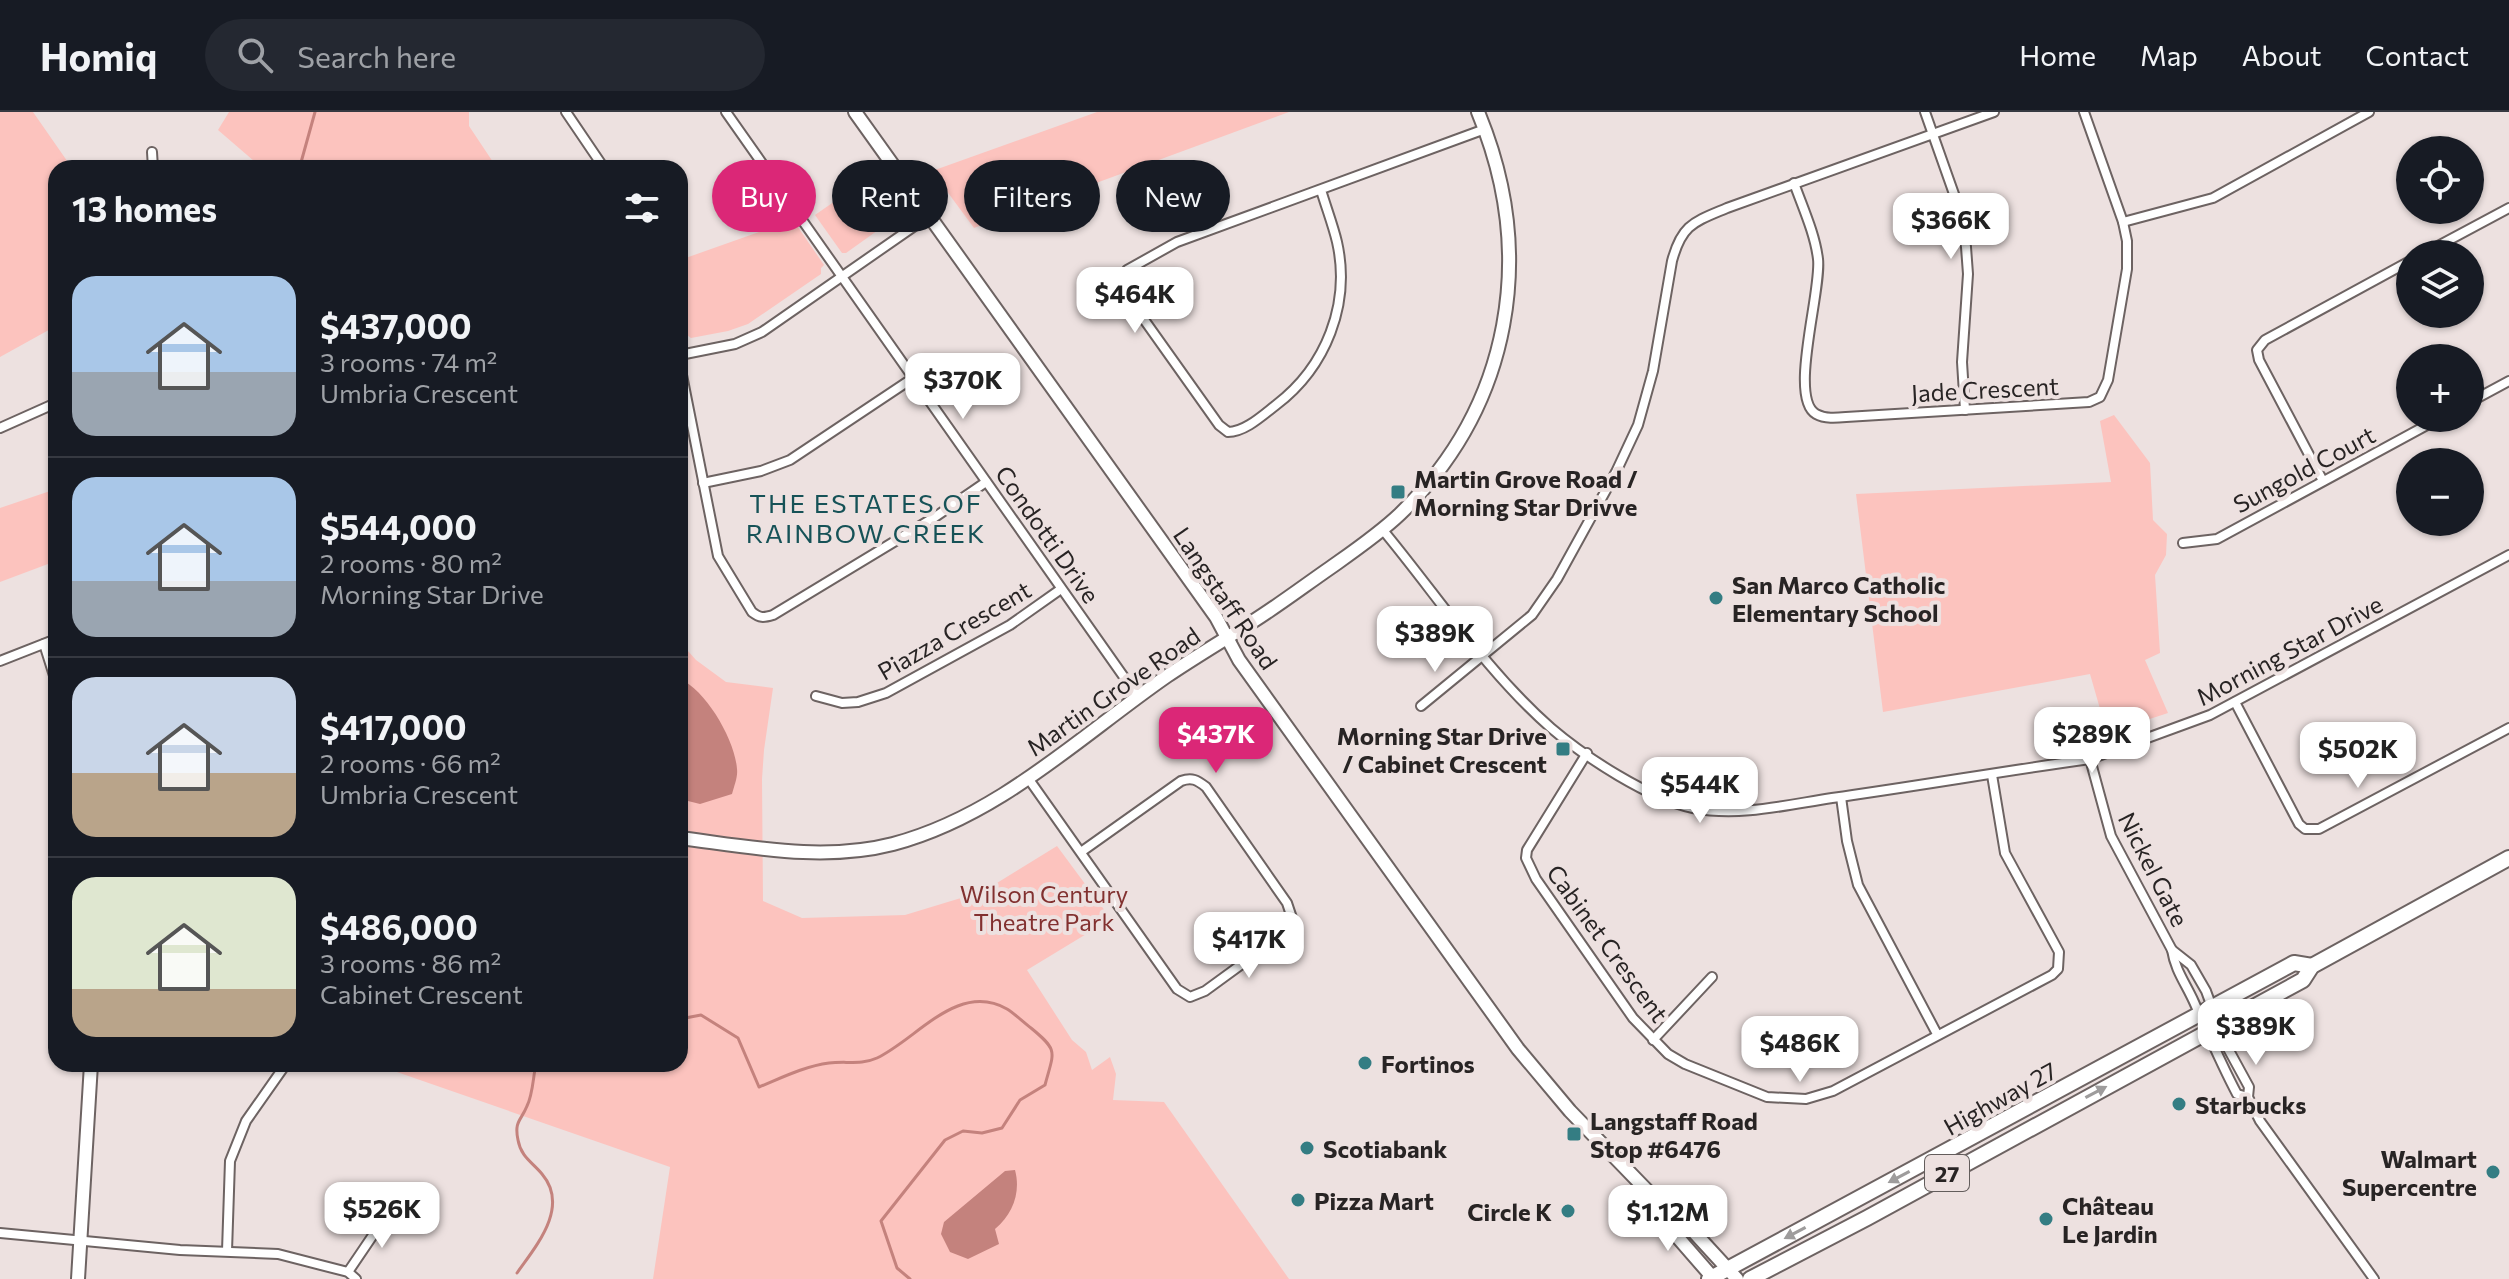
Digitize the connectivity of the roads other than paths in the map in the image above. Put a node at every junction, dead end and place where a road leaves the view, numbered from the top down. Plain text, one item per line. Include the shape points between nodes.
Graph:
1 (566, 112) edge
2 (726, 112) edge
3 (855, 112) edge
4 (1478, 112) edge
5 (1925, 112) edge
6 (1994, 112) edge
7 (2084, 112) edge
8 (2369, 112) edge
9 (1485, 129) junction
10 (1933, 134) junction
11 (152, 152) dead end
12 (152, 160) edge
13 (599, 160) edge
14 (889, 160) edge
15 (1794, 183) junction
16 (1321, 190) junction
17 (2509, 208) edge
18 (2123, 222) junction
19 (906, 232) edge
20 (940, 232) edge
21 (2449, 240) edge
22 (2396, 269) edge
23 (841, 277) junction
24 (688, 353) edge
25 (913, 378) junction
26 (2509, 381) edge
27 (2484, 394) edge
28 (688, 406) edge
29 (48, 407) edge
30 (1965, 410) junction
31 (0, 428) edge
32 (2414, 432) edge
33 (2323, 481) junction
34 (986, 482) junction
35 (703, 483) junction
36 (1382, 529) junction
37 (2183, 543) dead end
38 (2509, 555) edge
39 (1061, 589) junction
40 (1227, 637) junction
41 (48, 642) edge
42 (44, 644) junction
43 (1483, 655) junction
44 (48, 657) edge
45 (0, 661) edge
46 (816, 696) dead end
47 (1138, 697) junction
48 (2235, 702) junction
49 (1421, 706) dead end
50 (2509, 728) edge
51 (1587, 753) junction
52 (2090, 759) junction
53 (1992, 775) junction
54 (1028, 778) junction
55 (1841, 797) junction
56 (688, 839) edge
57 (1081, 852) junction
58 (2509, 858) edge
59 (2172, 950) junction
60 (2312, 966) junction
61 (1712, 977) dead end
62 (2205, 1011) junction
63 (2212, 1029) junction
64 (1937, 1034) junction
65 (1653, 1040) junction
66 (90, 1072) edge
67 (280, 1072) edge
68 (2248, 1097) junction
69 (1665, 1209) junction
70 (390, 1210) dead end
71 (0, 1233) edge
72 (79, 1242) junction
73 (227, 1251) junction
74 (348, 1272) junction
75 (1732, 1274) edge
76 (1711, 1278) edge
77 (78, 1279) edge
78 (356, 1279) edge
79 (1750, 1279) edge
80 (2374, 1279) edge

1 - 13 street
2 - 23 street, Condotti Drive
3 - 14 street, Langstaff Road
4 - 9 street, Martin Grove Road
5 - 10 street
6 - 10 street
7 - 18 street, Jade Crescent
8 - 18 street via 2213,198
9 - 16 street
9 - 36 street, Martin Grove Road via 1509,222 1510,277 1501,336 1483,392 1455,445 1429,482
10 - 15 street
10 - 30 street via 1960,211 1966,247
11 - 12 street
15 - 30 street, Jade Crescent via 1818,259 1805,361 1807,404 1814,413 1837,418
15 - 43 street via 1694,222 1681,233 1647,397 1630,444 1543,602
16 - 16 street via 1177,242 1123,275 1123,290 1223,430 1239,430 1287,397 1307,376 1331,331 1341,272
17 - 21 street
18 - 30 street, Jade Crescent via 2127,269 2108,380 2100,397
19 - 23 street
20 - 40 street, Langstaff Road
22 - 33 street via 2265,340 2257,350
23 - 24 street via 749,339
23 - 25 street, Condotti Drive
25 - 34 street, Condotti Drive
25 - 35 street via 790,460
26 - 27 street
28 - 35 street
29 - 31 street
32 - 33 street, Sungold Court
33 - 37 street, Sungold Court via 2217,539
34 - 35 street via 763,618 752,612 718,556
34 - 39 street, Condotti Drive
36 - 40 street, Martin Grove Road
36 - 43 street, Morning Star Drive
38 - 48 street, Morning Star Drive
39 - 46 street, Piazza Crescent via 1010,625 886,693 842,703
39 - 47 street, Condotti Drive
40 - 47 street, Martin Grove Road
40 - 69 street, Langstaff Road via 1518,1049
41 - 42 street
42 - 44 street
42 - 45 street
43 - 49 street
43 - 51 street, Morning Star Drive via 1545,722
47 - 54 street, Martin Grove Road
48 - 50 street via 2299,824 2311,830
48 - 52 street, Morning Star Drive
51 - 55 street, Morning Star Drive via 1656,795 1707,810 1748,811
51 - 65 street, Cabinet Crescent via 1531,840 1526,858
52 - 53 street, Morning Star Drive
52 - 59 street, Nickel Gate via 2111,836
53 - 55 street, Morning Star Drive
53 - 64 street, Cabinet Crescent via 2005,853 2059,952 2060,963 2052,975
54 - 56 street, Martin Grove Road via 946,826 868,849 806,853
54 - 57 street
55 - 64 street via 1858,885
57 - 57 street via 1183,994 1196,995 1217,983 1283,936 1293,921 1287,903 1198,780 1181,781
58 - 60 main road, Highway 27 / 27
59 - 62 street, Nickel Gate via 2175,966
59 - 62 street, Nickel Gate via 2191,965
60 - 62 main road, Highway 27 / 27 via 2294,963
60 - 63 main road, Highway 27 / 27 via 2303,980
61 - 65 street
62 - 63 street
62 - 63 street, Nickel Gate
62 -> 75 main road, Highway 27 / 27
63 - 68 street via 2249,1087
63 - 68 street via 2237,1094
79 -> 63 main road, Highway 27 / 27
64 - 65 street, Cabinet Crescent via 1833,1091 1794,1100 1754,1093 1685,1064
66 - 72 street
67 - 73 street via 246,1121 230,1161
68 - 80 street
69 - 75 street, Langstaff Road via 1681,1218
69 - 76 street, Langstaff Road via 1667,1225
70 - 74 street
71 - 72 street
72 - 73 street
72 - 77 street
73 - 74 street via 278,1254
74 - 78 street
75 - 76 main road, Highway 27 / 27

